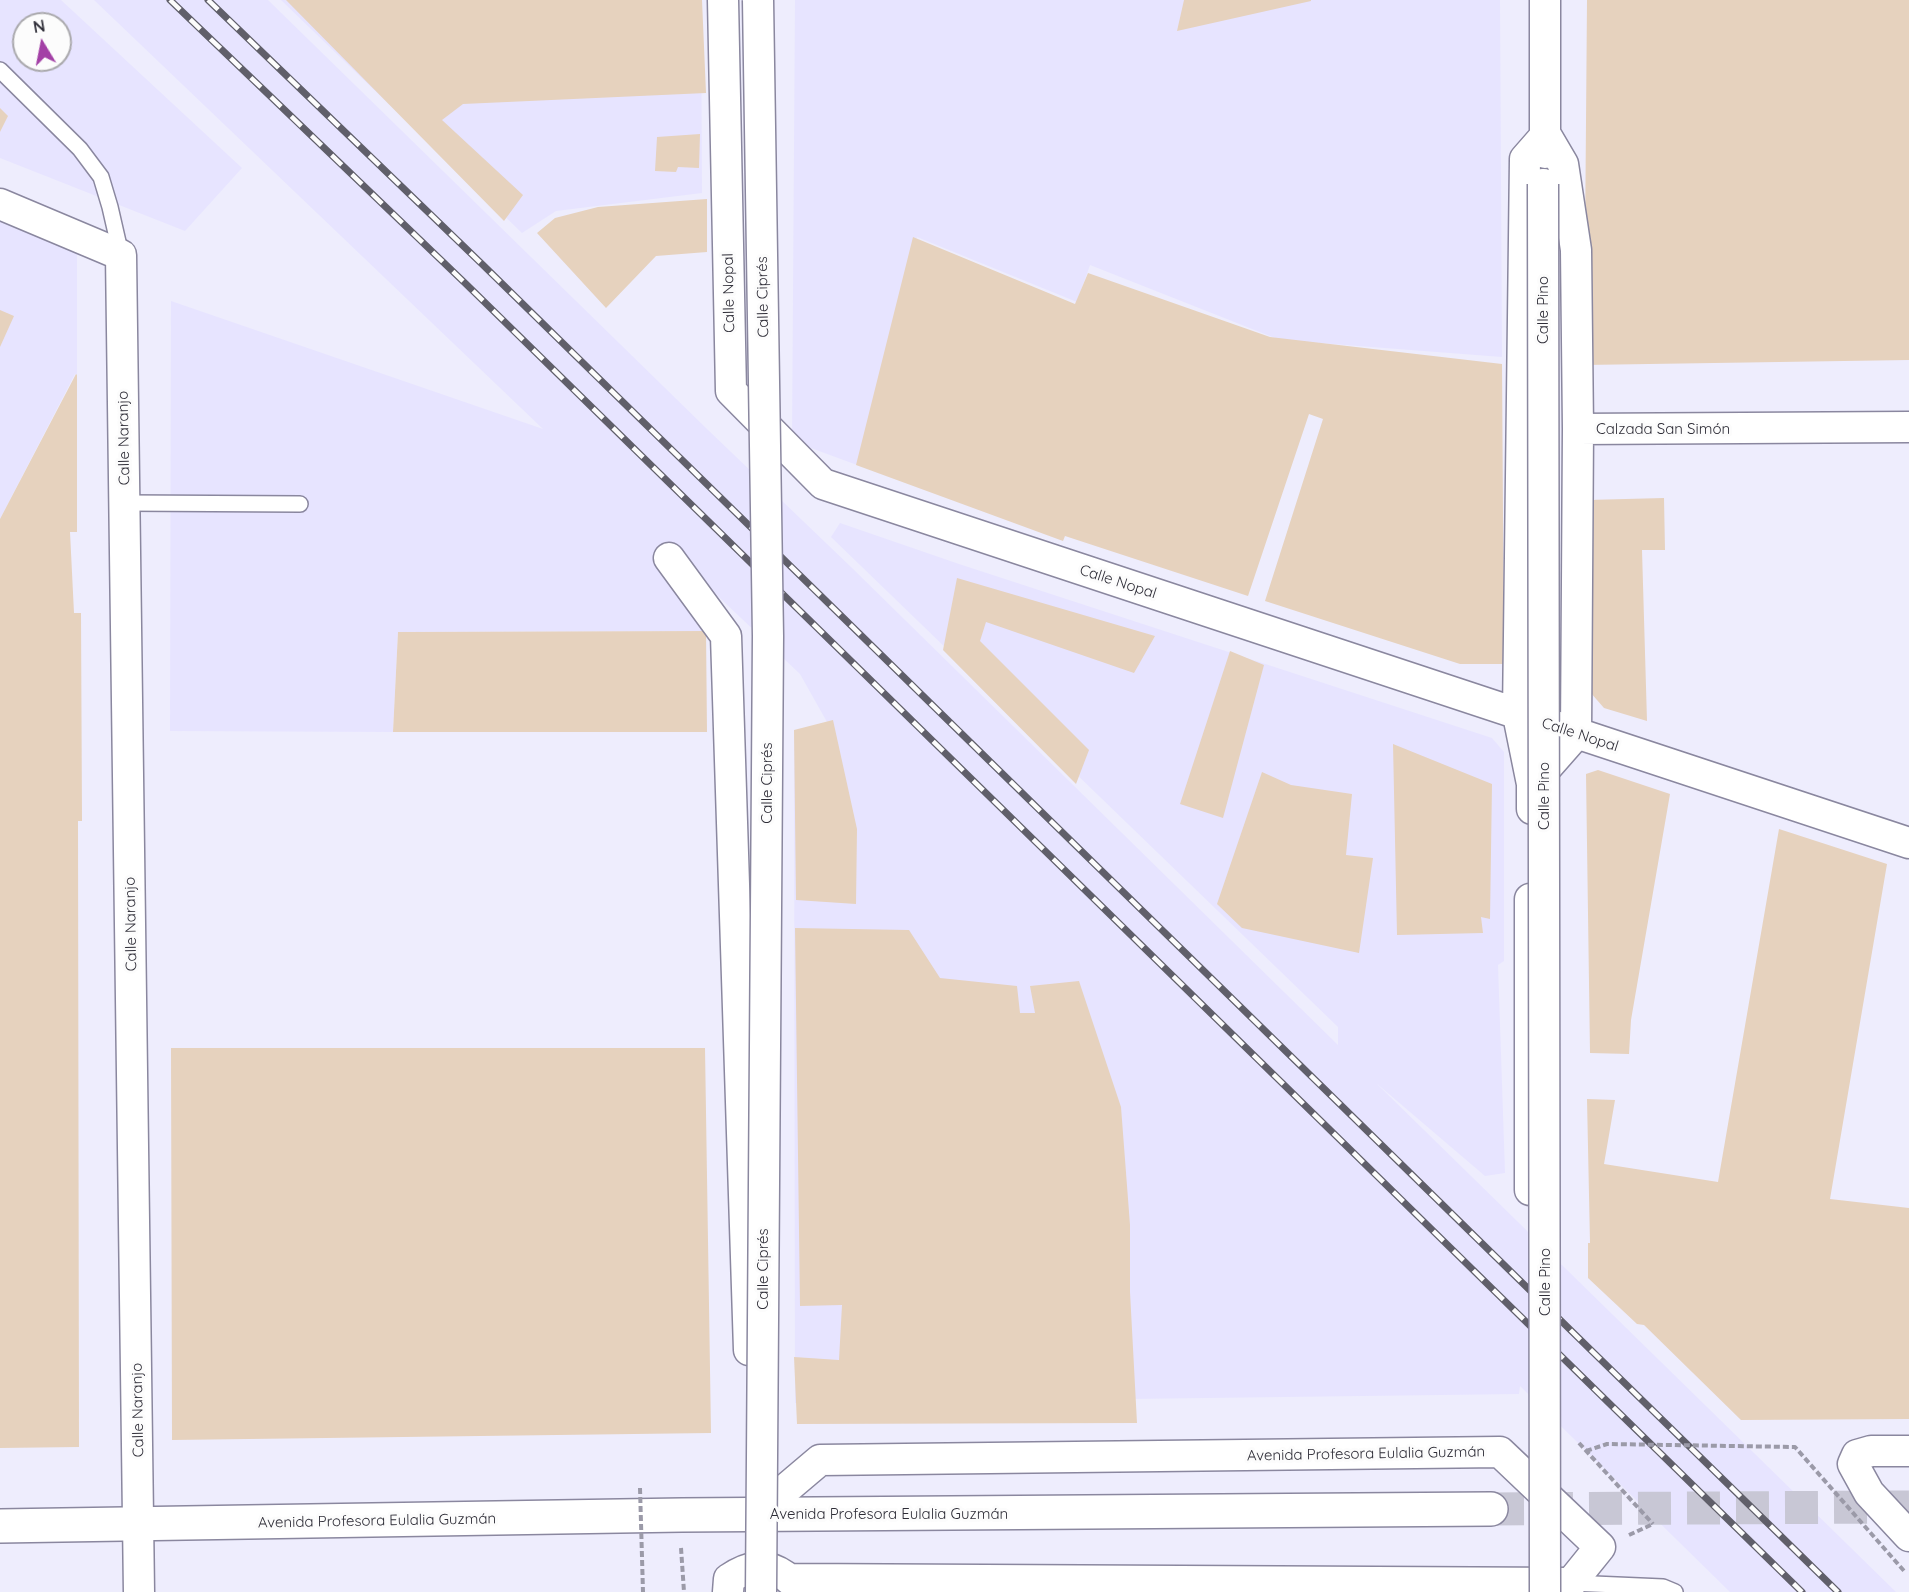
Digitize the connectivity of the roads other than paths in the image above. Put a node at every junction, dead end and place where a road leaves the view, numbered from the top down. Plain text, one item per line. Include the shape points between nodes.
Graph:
1 (723, 0) edge
2 (758, 0) edge
3 (1545, 0) edge
4 (0, 70) edge
5 (1546, 135) junction
6 (0, 204) edge
7 (121, 255) junction
8 (1909, 427) edge
9 (1578, 429) junction
10 (125, 503) junction
11 (300, 504) dead end
12 (669, 558) dead end
13 (1518, 715) junction
14 (1576, 734) junction
15 (1532, 784) junction
16 (1909, 843) edge
17 (1530, 1197) dead end
18 (1909, 1451) edge
19 (1491, 1509) tunnel mouth
20 (755, 1515) junction
21 (0, 1526) edge
22 (140, 1526) junction
23 (1909, 1536) edge
24 (789, 1586) edge
25 (1544, 1588) edge
26 (140, 1592) edge
27 (728, 1592) edge
28 (761, 1592) edge
29 (1675, 1592) edge

1 - 13 street, Calle Nopal via 731,391 823,484
2 - 28 street, Calle Ciprés, bridge via 768,636
3 - 5 street, Calle Pino
4 - 7 lane via 80,149 101,177
5 - 9 street via 1563,164 1576,250
5 - 13 street via 1525,159
5 - 25 street, Calle Pino, bridge
6 - 7 street
7 - 10 street, Calle Naranjo
8 - 9 street, Calzada San Simón
9 - 14 street, Calzada San Simón
10 - 11 lane
10 - 22 street, Calle Naranjo
12 - 20 street via 726,636
13 - 14 street, Calle Nopal
13 - 15 street
14 - 15 street
14 - 16 street, Calle Nopal
15 - 17 street via 1528,970
18 - 23 street via 1871,1451 1857,1455 1853,1464 1869,1493
19 - 20 main road, Avenida Profesora Eulalia Guzmán
20 - 22 main road, Avenida Profesora Eulalia Guzmán
20 - 25 street, Avenida Profesora Eulalia Guzmán via 820,1460 1500,1452 1600,1547
21 - 22 main road, Avenida Profesora Eulalia Guzmán
22 - 26 street, Calle Naranjo
24 - 25 street
24 - 27 street via 775,1569 759,1566 729,1579
25 - 29 lane via 1664,1587

